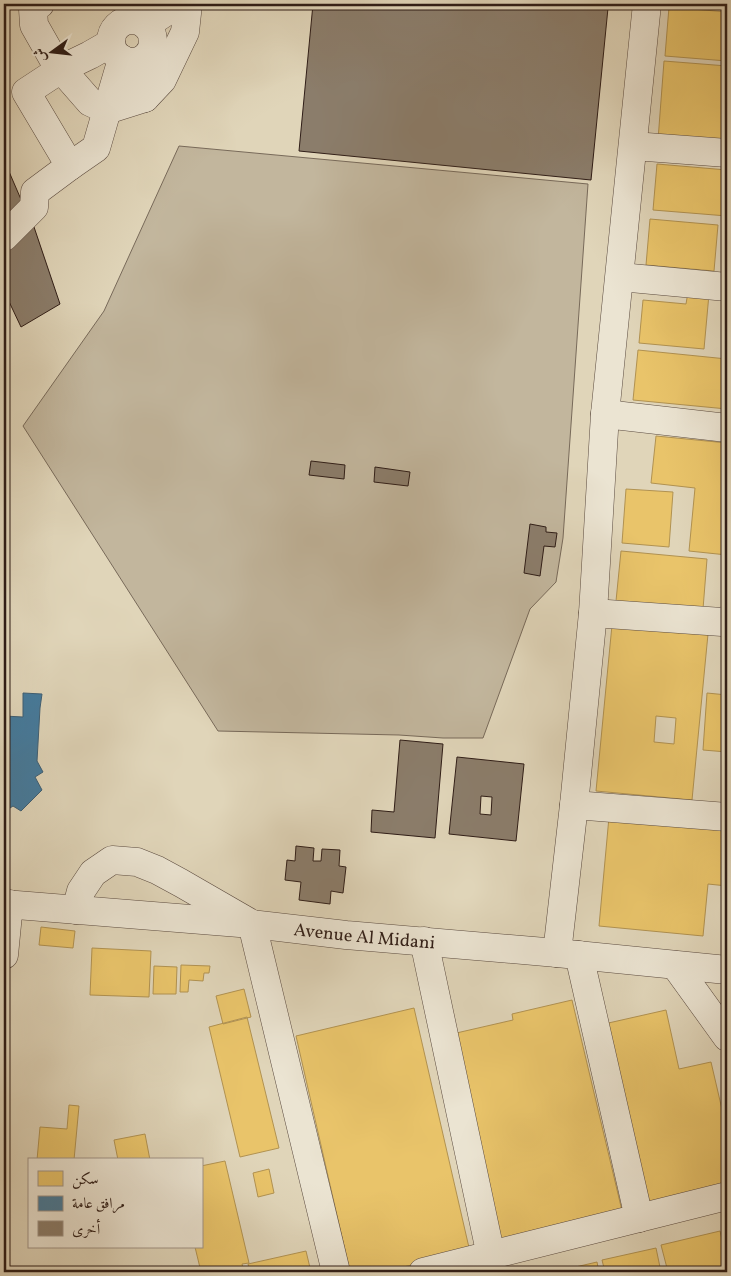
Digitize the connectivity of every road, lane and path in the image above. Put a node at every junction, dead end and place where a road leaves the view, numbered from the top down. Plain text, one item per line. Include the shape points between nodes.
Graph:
1 (40, 4) edge
2 (178, 4) edge
3 (188, 4) edge
4 (647, 4) edge
5 (143, 17) edge
6 (123, 55) junction
7 (61, 69) junction
8 (145, 98) junction
9 (107, 110) junction
10 (633, 146) junction
11 (727, 153) edge
12 (70, 166) junction
13 (4, 237) edge
14 (620, 277) junction
15 (727, 287) edge
16 (605, 414) junction
17 (727, 428) edge
18 (593, 613) junction
19 (727, 620) edge
20 (574, 805) junction
21 (727, 817) edge
22 (6, 904) edge
23 (76, 910) junction
24 (252, 924) junction
25 (424, 941) junction
26 (568, 954) junction
27 (4, 955) edge
28 (675, 965) junction
29 (727, 970) edge
30 (727, 1037) edge
31 (727, 1196) edge
32 (639, 1218) junction
33 (491, 1256) junction
34 (336, 1272) edge
35 (423, 1272) edge

1 - 7 street via 33,10 34,25
2 - 5 street
3 - 8 street via 185,32 162,80
4 - 10 street
5 - 6 street via 126,20 114,29 111,36
6 - 7 street via 90,55
6 - 8 street
6 - 9 street
7 - 9 street via 90,102
7 - 12 street via 26,92
8 - 9 street
9 - 12 street via 96,148
10 - 11 street
10 - 14 street
12 - 13 street via 35,192 34,207
14 - 15 street
14 - 16 street
16 - 17 street
16 - 18 street
18 - 19 street
18 - 20 street
20 - 21 street
20 - 26 street
22 - 23 street, Avenue Al Midani
22 - 27 street
23 - 24 street, Avenue Al Midani
23 - 24 street via 81,890 93,873 112,860 137,862 157,870
24 - 25 street, Avenue Al Midani
24 - 34 street
25 - 26 street, Avenue Al Midani
25 - 33 street
26 - 28 street, Avenue Al Midani
26 - 32 street
28 - 29 street, Avenue Al Midani
28 - 30 street
31 - 32 street
32 - 33 street
33 - 35 street

